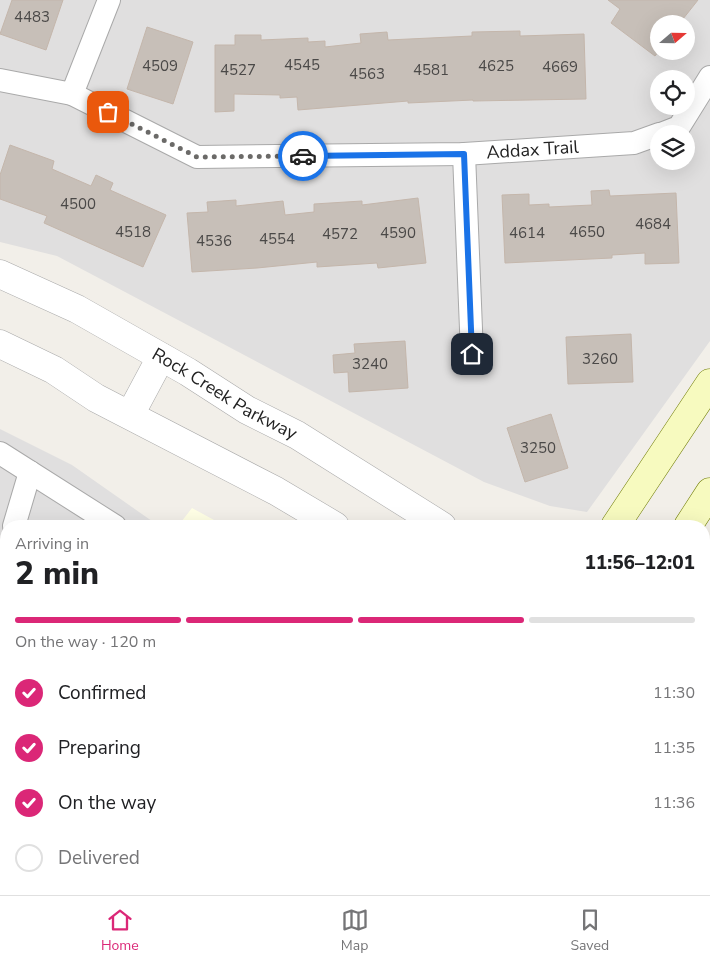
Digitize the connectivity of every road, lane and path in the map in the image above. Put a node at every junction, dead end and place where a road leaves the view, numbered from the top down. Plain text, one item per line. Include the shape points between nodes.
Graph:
1 (109, 0) edge
2 (710, 77) edge
3 (0, 80) edge
4 (72, 94) junction
5 (681, 125) edge
6 (650, 137) edge
7 (464, 154) junction
8 (0, 274) edge
9 (0, 344) edge
10 (472, 354) dead end
11 (161, 357) junction
12 (710, 383) edge
13 (130, 415) junction
14 (0, 453) edge
15 (30, 472) junction
16 (710, 492) edge
17 (16, 520) edge
18 (106, 520) edge
19 (325, 520) edge
20 (432, 520) edge
21 (619, 520) edge
22 (692, 520) edge

1 - 4 street
2 - 5 street, Addax Trail
3 - 4 street, Addax Trail
4 - 7 street, Addax Trail via 197,157
6 - 7 street, Addax Trail via 634,143
7 - 10 street
8 - 11 street, Rock Creek Parkway via 77,310
9 - 13 street via 54,370 96,398
11 - 13 street
11 - 20 street, Rock Creek Parkway via 246,410 297,435
12 - 21 main road
13 - 19 street
14 - 15 street
15 - 17 street
15 - 18 street
16 - 22 main road

